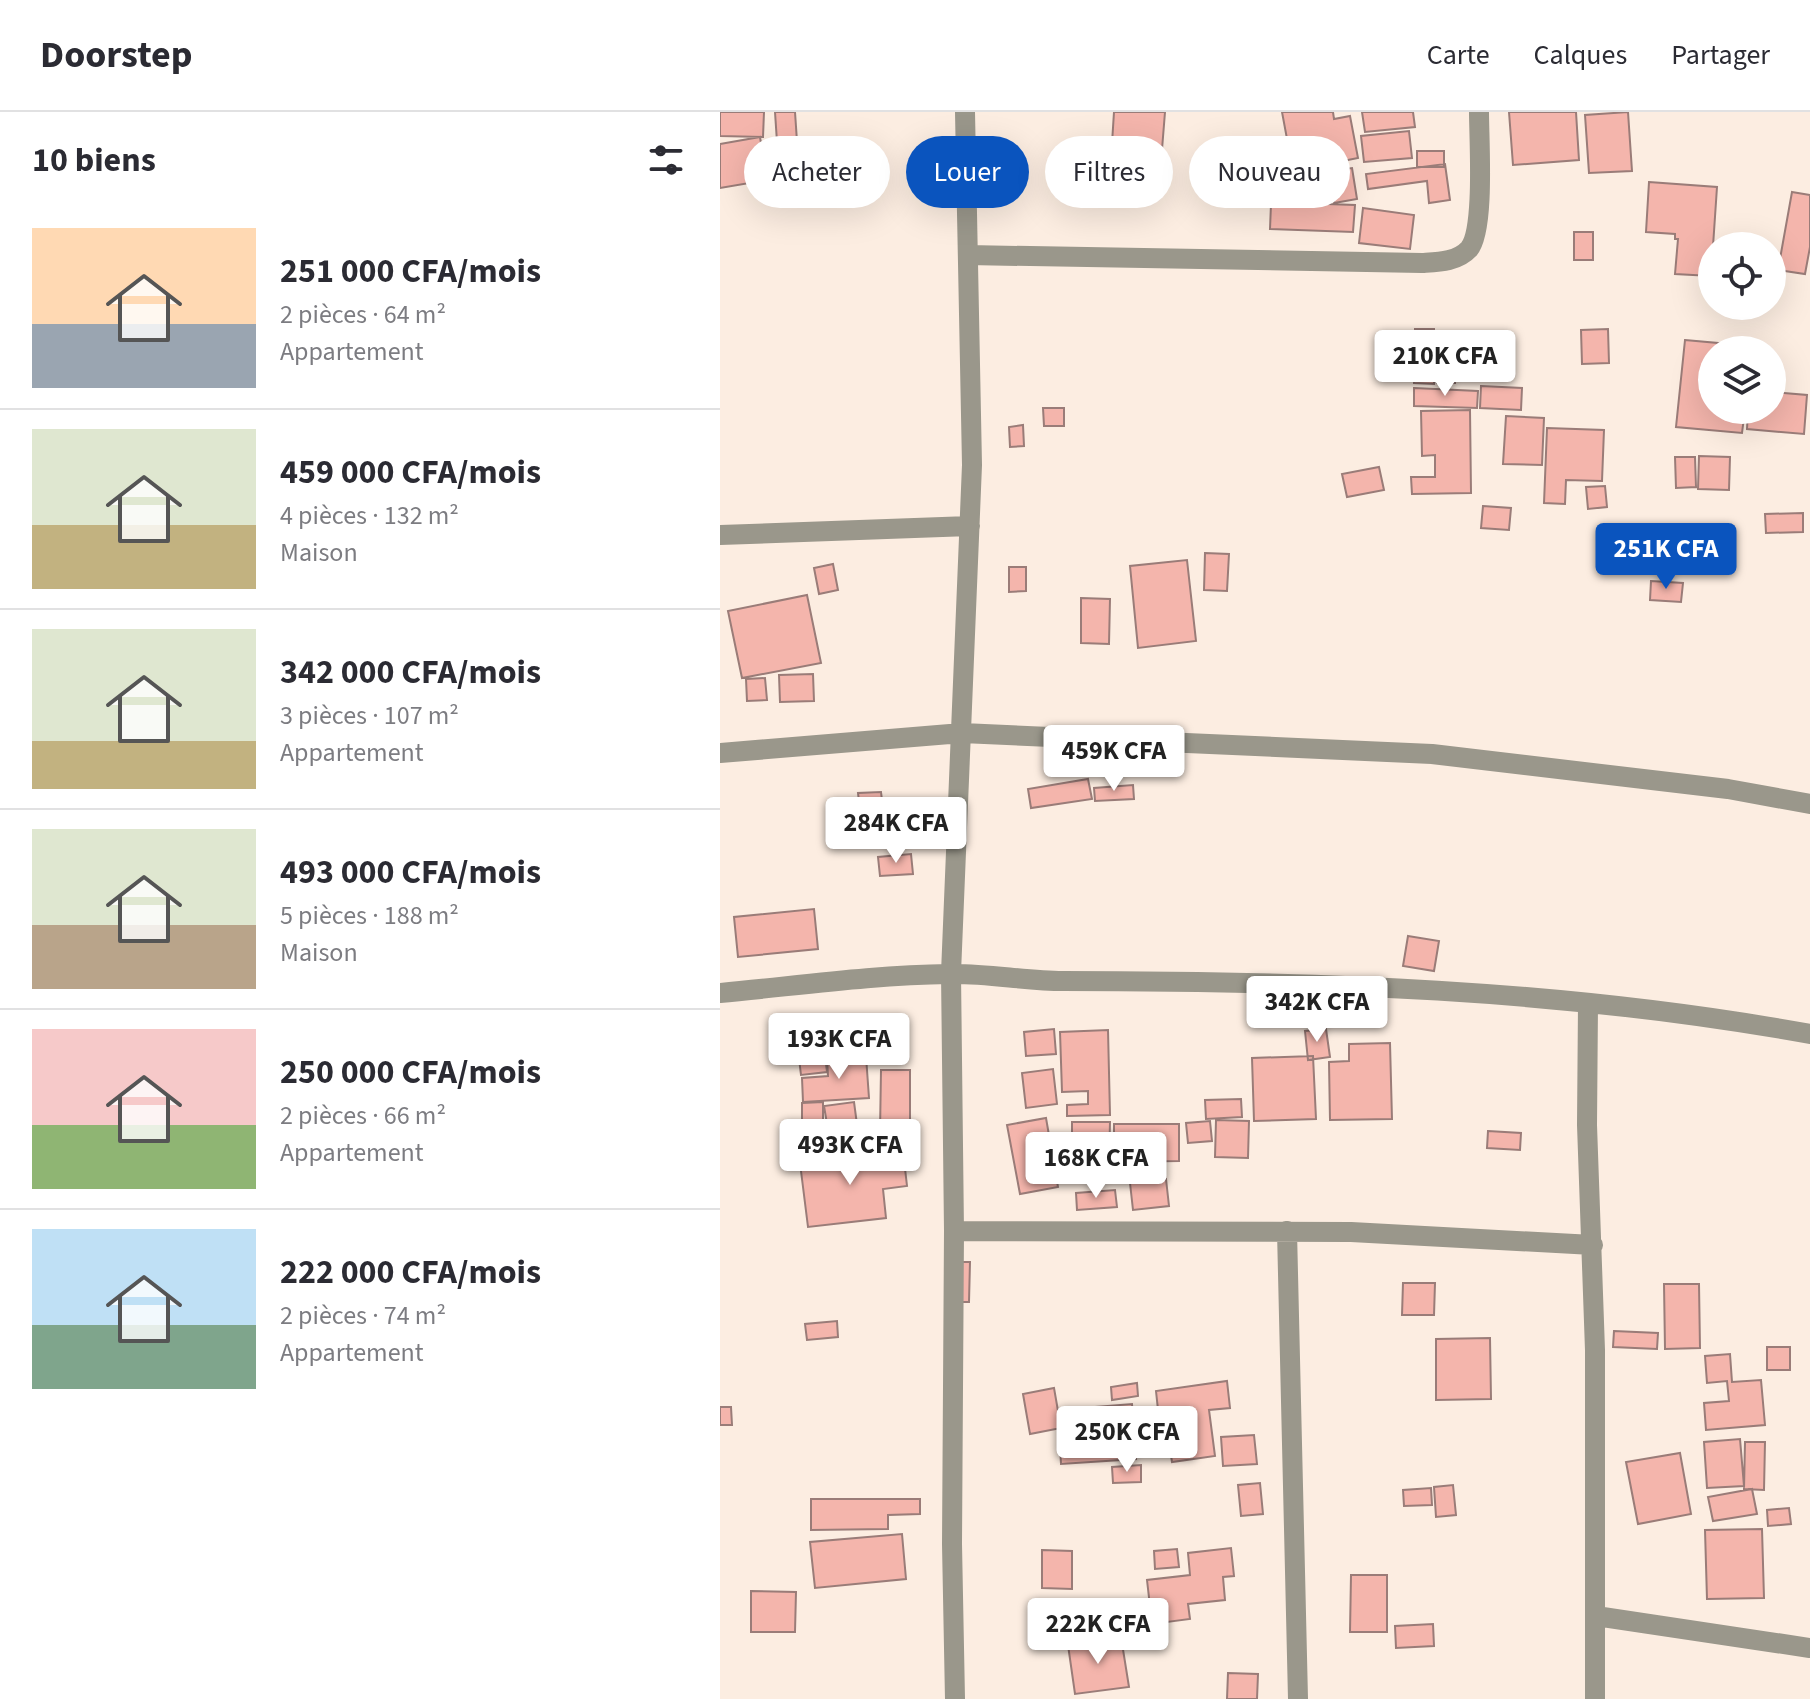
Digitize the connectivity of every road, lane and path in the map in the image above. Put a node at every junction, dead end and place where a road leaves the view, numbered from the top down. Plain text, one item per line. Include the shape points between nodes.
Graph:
1 (965, 112) edge
2 (1479, 112) edge
3 (968, 255) junction
4 (970, 526) junction
5 (720, 535) edge
6 (962, 733) junction
7 (720, 753) edge
8 (1810, 804) edge
9 (951, 973) junction
10 (720, 993) edge
11 (1588, 1004) junction
12 (1810, 1034) edge
13 (954, 1231) junction
14 (1287, 1231) junction
15 (1593, 1245) junction
16 (1596, 1616) junction
17 (1810, 1648) edge
18 (955, 1699) edge
19 (1298, 1699) edge
20 (1595, 1699) edge

1 - 3 street
2 - 3 street via 1479,218 1470,248 1451,261
3 - 4 street
4 - 5 street
4 - 6 street
6 - 7 street
6 - 8 street via 1432,754 1728,789
6 - 9 street
9 - 10 street
9 - 11 street via 1030,981 1371,985
9 - 13 street
11 - 12 street via 1709,1016
11 - 15 street
13 - 14 street
13 - 18 street
14 - 15 street
14 - 19 street
15 - 16 street
16 - 17 street
16 - 20 street

